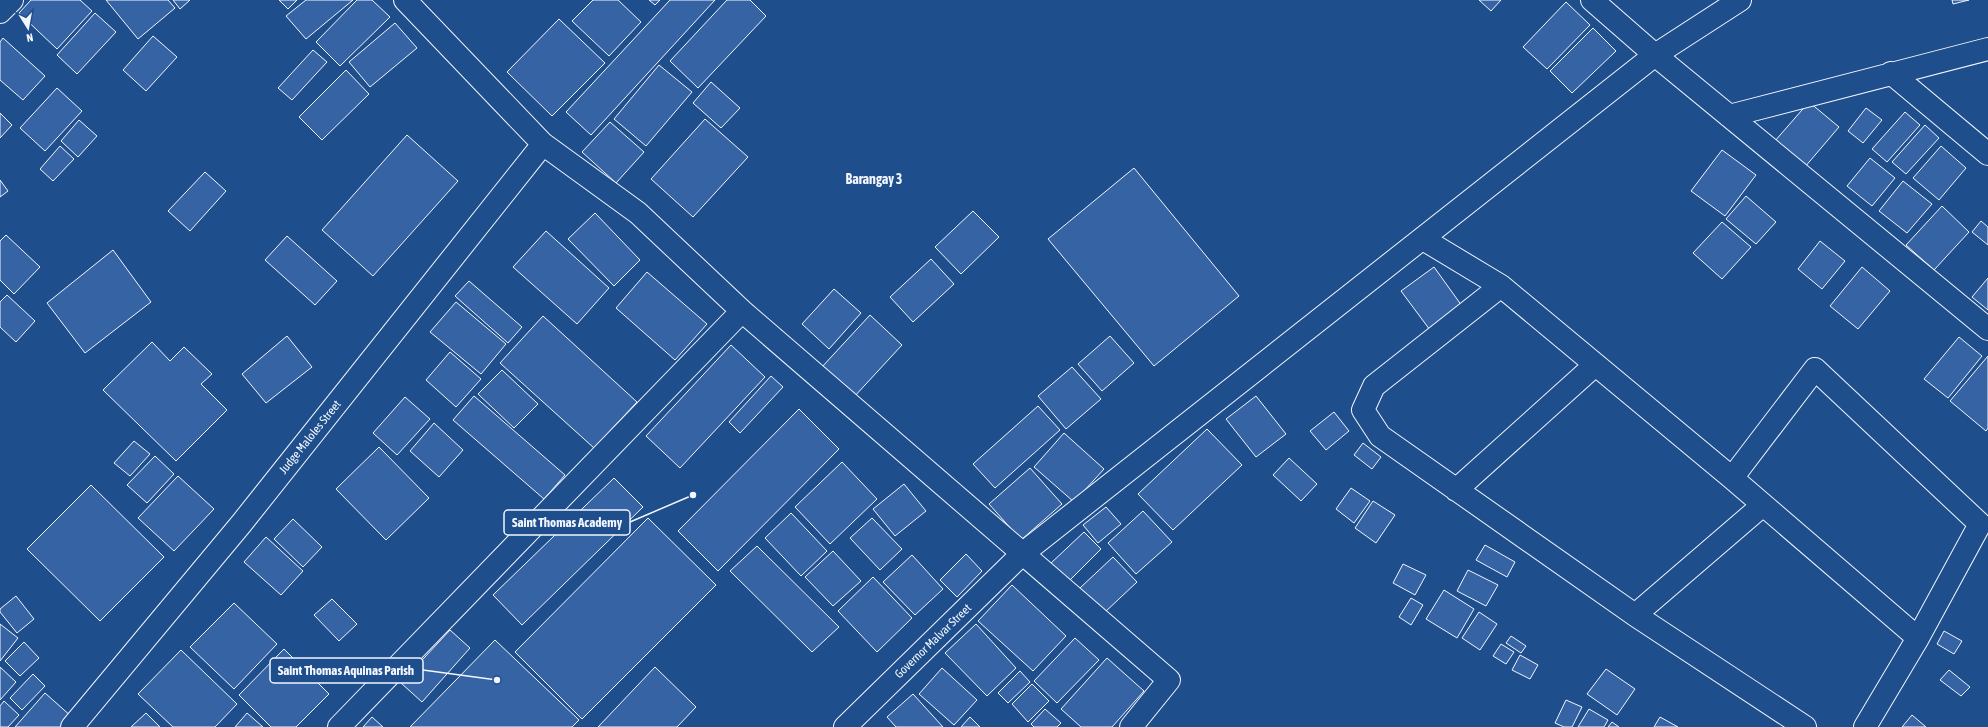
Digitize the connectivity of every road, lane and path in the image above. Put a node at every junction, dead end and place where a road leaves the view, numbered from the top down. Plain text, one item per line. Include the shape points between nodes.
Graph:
1 (12, 0) edge
2 (405, 0) edge
3 (1592, 0) edge
4 (1740, 0) edge
5 (0, 12) edge
6 (1988, 49) edge
7 (1655, 55) junction
8 (1891, 73) junction
9 (1729, 116) junction
10 (544, 144) junction
11 (1988, 154) edge
12 (1423, 239) junction
13 (1501, 286) junction
14 (742, 311) junction
15 (1988, 329) edge
16 (1595, 365) junction
17 (1732, 478) junction
18 (1456, 490) junction
19 (1763, 505) junction
20 (1022, 554) junction
21 (1635, 614) junction
22 (1918, 638) junction
23 (72, 727) edge
24 (339, 727) edge
25 (845, 727) edge
26 (1131, 727) edge
27 (1805, 727) edge
28 (1865, 727) edge

1 - 5 street
2 - 10 street
3 - 7 street
4 - 7 street, Governor Malvar Street
6 - 8 street
7 - 9 street
7 - 12 street, Governor Malvar Street
8 - 9 street
8 - 11 street
9 - 15 street
10 - 14 street via 638,214
10 - 23 street, Judge Maloles Street via 241,524
12 - 13 street
12 - 20 street, Governor Malvar Street
13 - 16 street
13 - 18 street via 1374,386 1363,410 1380,436
14 - 20 street
14 - 24 street
16 - 17 street
16 - 18 street
17 - 19 street
17 - 22 street via 1815,369 1980,524
18 - 21 street
19 - 21 street
19 - 22 street
20 - 25 street, Governor Malvar Street
20 - 26 street via 1170,680
21 - 27 street
22 - 28 street

